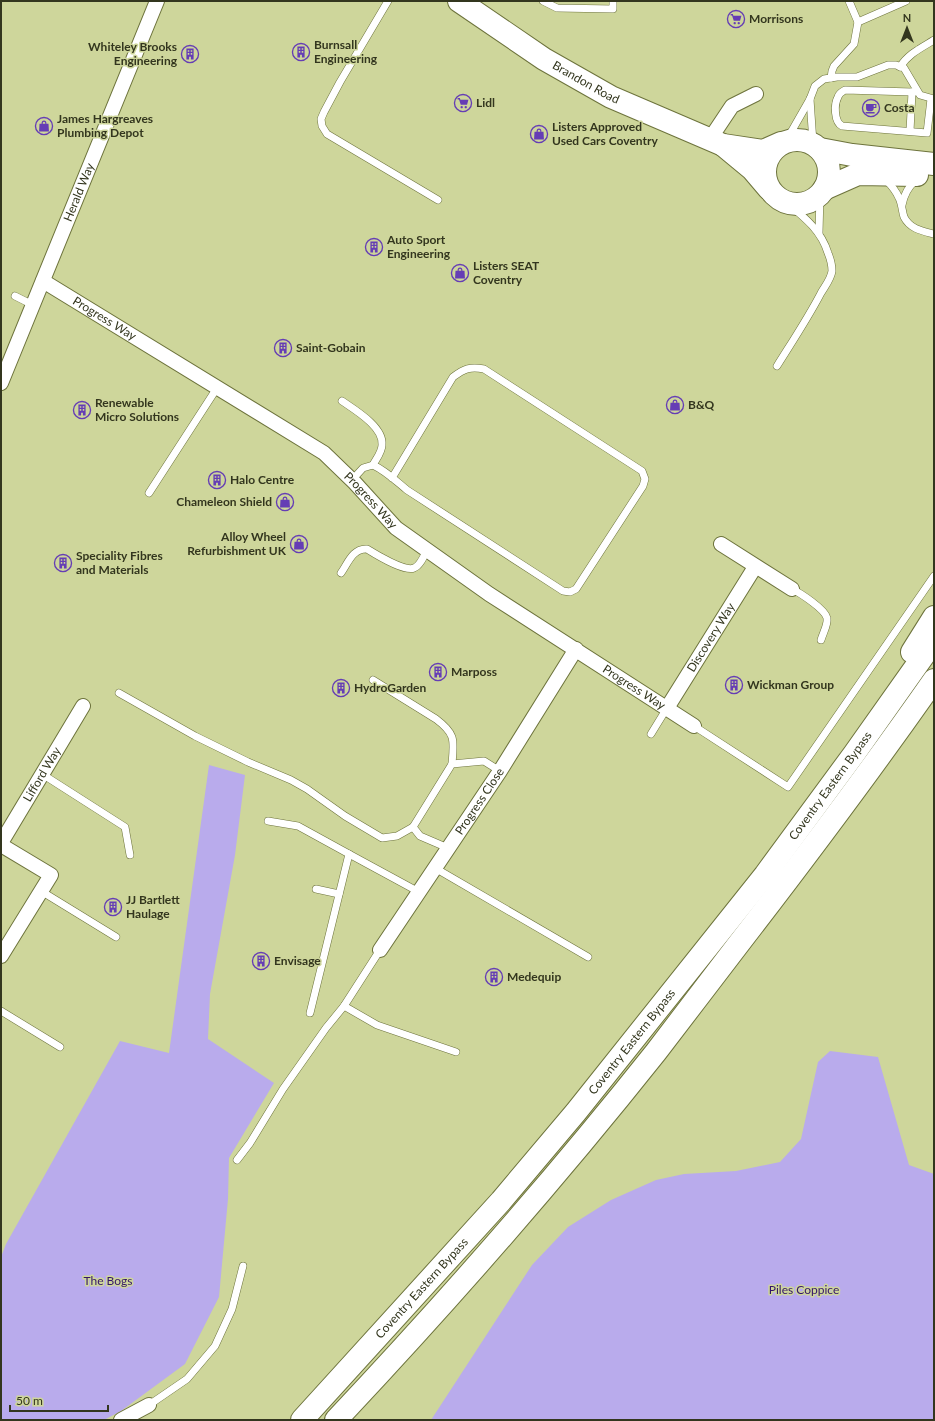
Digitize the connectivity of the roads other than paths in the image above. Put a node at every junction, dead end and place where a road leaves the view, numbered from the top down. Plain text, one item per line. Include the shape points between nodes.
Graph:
1 (157, 1) edge
2 (388, 1) edge
3 (459, 1) edge
4 (543, 1) edge
5 (613, 1) edge
6 (849, 1) edge
7 (906, 1) edge
8 (858, 22) junction
9 (934, 40) edge
10 (900, 67) junction
11 (831, 78) junction
12 (914, 92) junction
13 (756, 94) dead end
14 (810, 99) junction
15 (932, 99) edge
16 (910, 131) junction
17 (717, 142) junction
18 (783, 142) junction
19 (816, 146) junction
20 (931, 171) edge
21 (881, 174) junction
22 (769, 189) junction
23 (822, 192) junction
24 (438, 200) dead end
25 (786, 202) junction
26 (902, 207) junction
27 (819, 233) junction
28 (934, 234) edge
29 (43, 281) junction
30 (15, 296) dead end
31 (33, 305) junction
32 (777, 366) dead end
33 (1, 383) edge
34 (217, 388) junction
35 (342, 401) dead end
36 (373, 465) junction
37 (392, 478) junction
38 (352, 480) junction
39 (149, 493) dead end
40 (721, 544) dead end
41 (427, 550) junction
42 (755, 567) junction
43 (341, 572) dead end
44 (934, 576) edge
45 (792, 589) joint
46 (934, 617) edge
47 (821, 640) dead end
48 (934, 641) edge
49 (576, 650) junction
50 (373, 680) dead end
51 (934, 680) edge
52 (119, 693) dead end
53 (934, 699) edge
54 (83, 706) dead end
55 (667, 708) junction
56 (694, 726) joint
57 (651, 734) dead end
58 (452, 764) junction
59 (500, 771) junction
60 (42, 774) junction
61 (268, 821) dead end
62 (413, 827) junction
63 (1, 844) edge
64 (448, 848) junction
65 (808, 852) junction
66 (349, 854) junction
67 (130, 856) dead end
68 (435, 868) junction
69 (765, 875) junction
70 (316, 890) dead end
71 (41, 891) junction
72 (419, 892) junction
73 (339, 894) junction
74 (116, 937) dead end
75 (380, 950) joint
76 (1, 956) edge
77 (588, 956) dead end
78 (344, 1006) junction
79 (1, 1011) edge
80 (310, 1013) dead end
81 (60, 1048) dead end
82 (456, 1052) dead end
83 (237, 1160) dead end
84 (243, 1266) dead end
85 (150, 1405) joint
86 (121, 1420) edge
87 (302, 1420) edge
88 (336, 1420) edge

1 - 29 street, Herald Way
2 - 24 lane via 326,108 321,119 322,126 327,134
3 - 17 main road, Brandon Road via 544,59 611,97
4 - 5 lane via 557,8 613,9
6 - 8 lane
7 - 8 lane
8 - 11 lane via 854,44 834,66
9 - 10 lane via 913,53
10 - 11 lane via 888,65 857,77
10 - 12 lane via 907,73
11 - 14 lane via 824,79 815,86
12 - 15 lane
12 - 16 lane
12 - 16 lane via 845,90 837,98 835,117 838,125 842,126
13 - 17 street via 732,106
14 - 18 lane
14 - 19 lane
15 - 16 lane via 927,133
17 - 18 main road, Brandon Road via 763,151
17 - 22 main road, Brandon Road via 752,170
18 - 19 main road via 799,140
18 - 22 main road via 771,152 765,163 764,176
19 - 20 main road
19 - 23 main road via 829,166 828,179
20 - 21 main road
20 - 26 lane via 909,187
21 - 23 main road via 858,174
21 - 26 lane via 894,188
22 - 25 main road
23 - 25 main road via 809,202
23 - 27 lane
25 - 27 lane
26 - 28 lane via 904,217 911,225
27 - 32 lane via 826,246 832,271 816,305
29 - 31 street, Herald Way
29 - 34 street, Progress Way
30 - 31 lane
31 - 33 street, Herald Way
34 - 38 street, Progress Way via 324,453
34 - 39 lane
35 - 36 lane via 368,418 382,437 382,447
36 - 37 lane
36 - 38 lane via 364,468
37 - 37 lane via 406,490 563,591 570,592 576,588 643,486 645,479 642,471 484,369 475,367 453,377
38 - 41 street, Progress Way via 396,528
40 - 42 street
41 - 43 lane via 417,566 410,569 362,549 355,552
41 - 49 street, Progress Way
42 - 45 street
42 - 55 street, Discovery Way
44 - 56 lane via 788,787
45 - 47 lane via 825,613 827,617
46 - 69 main road via 897,676 817,784
48 - 69 main road, Coventry Eastern Bypass
49 - 55 street, Progress Way
49 - 59 street, Progress Close
50 - 58 lane via 446,726 454,741
51 - 65 main road, Coventry Eastern Bypass via 877,762
52 - 62 lane via 195,736 307,789 382,838 397,836
53 - 65 main road via 886,767
54 - 60 street, Lifford Way
55 - 56 street, Progress Way
55 - 57 lane
58 - 59 lane via 484,761
58 - 62 lane
59 - 64 street, Progress Close
60 - 63 street, Lifford Way
60 - 67 lane via 126,827
61 - 66 lane via 298,826
62 - 64 lane via 420,836
63 - 71 street via 51,875
64 - 68 street, Progress Close
65 - 88 main road, Coventry Eastern Bypass via 655,1052 572,1154 494,1245
66 - 72 lane
66 - 73 lane
68 - 72 street, Progress Close
68 - 77 lane
69 - 87 main road, Coventry Eastern Bypass via 576,1112 501,1201
70 - 73 lane
71 - 74 lane
71 - 76 street
72 - 75 street, Progress Close
73 - 80 lane
75 - 78 lane
78 - 82 lane via 377,1025
78 - 83 lane via 283,1089
79 - 81 lane
84 - 85 lane via 232,1309 215,1346 187,1379
85 - 86 street

